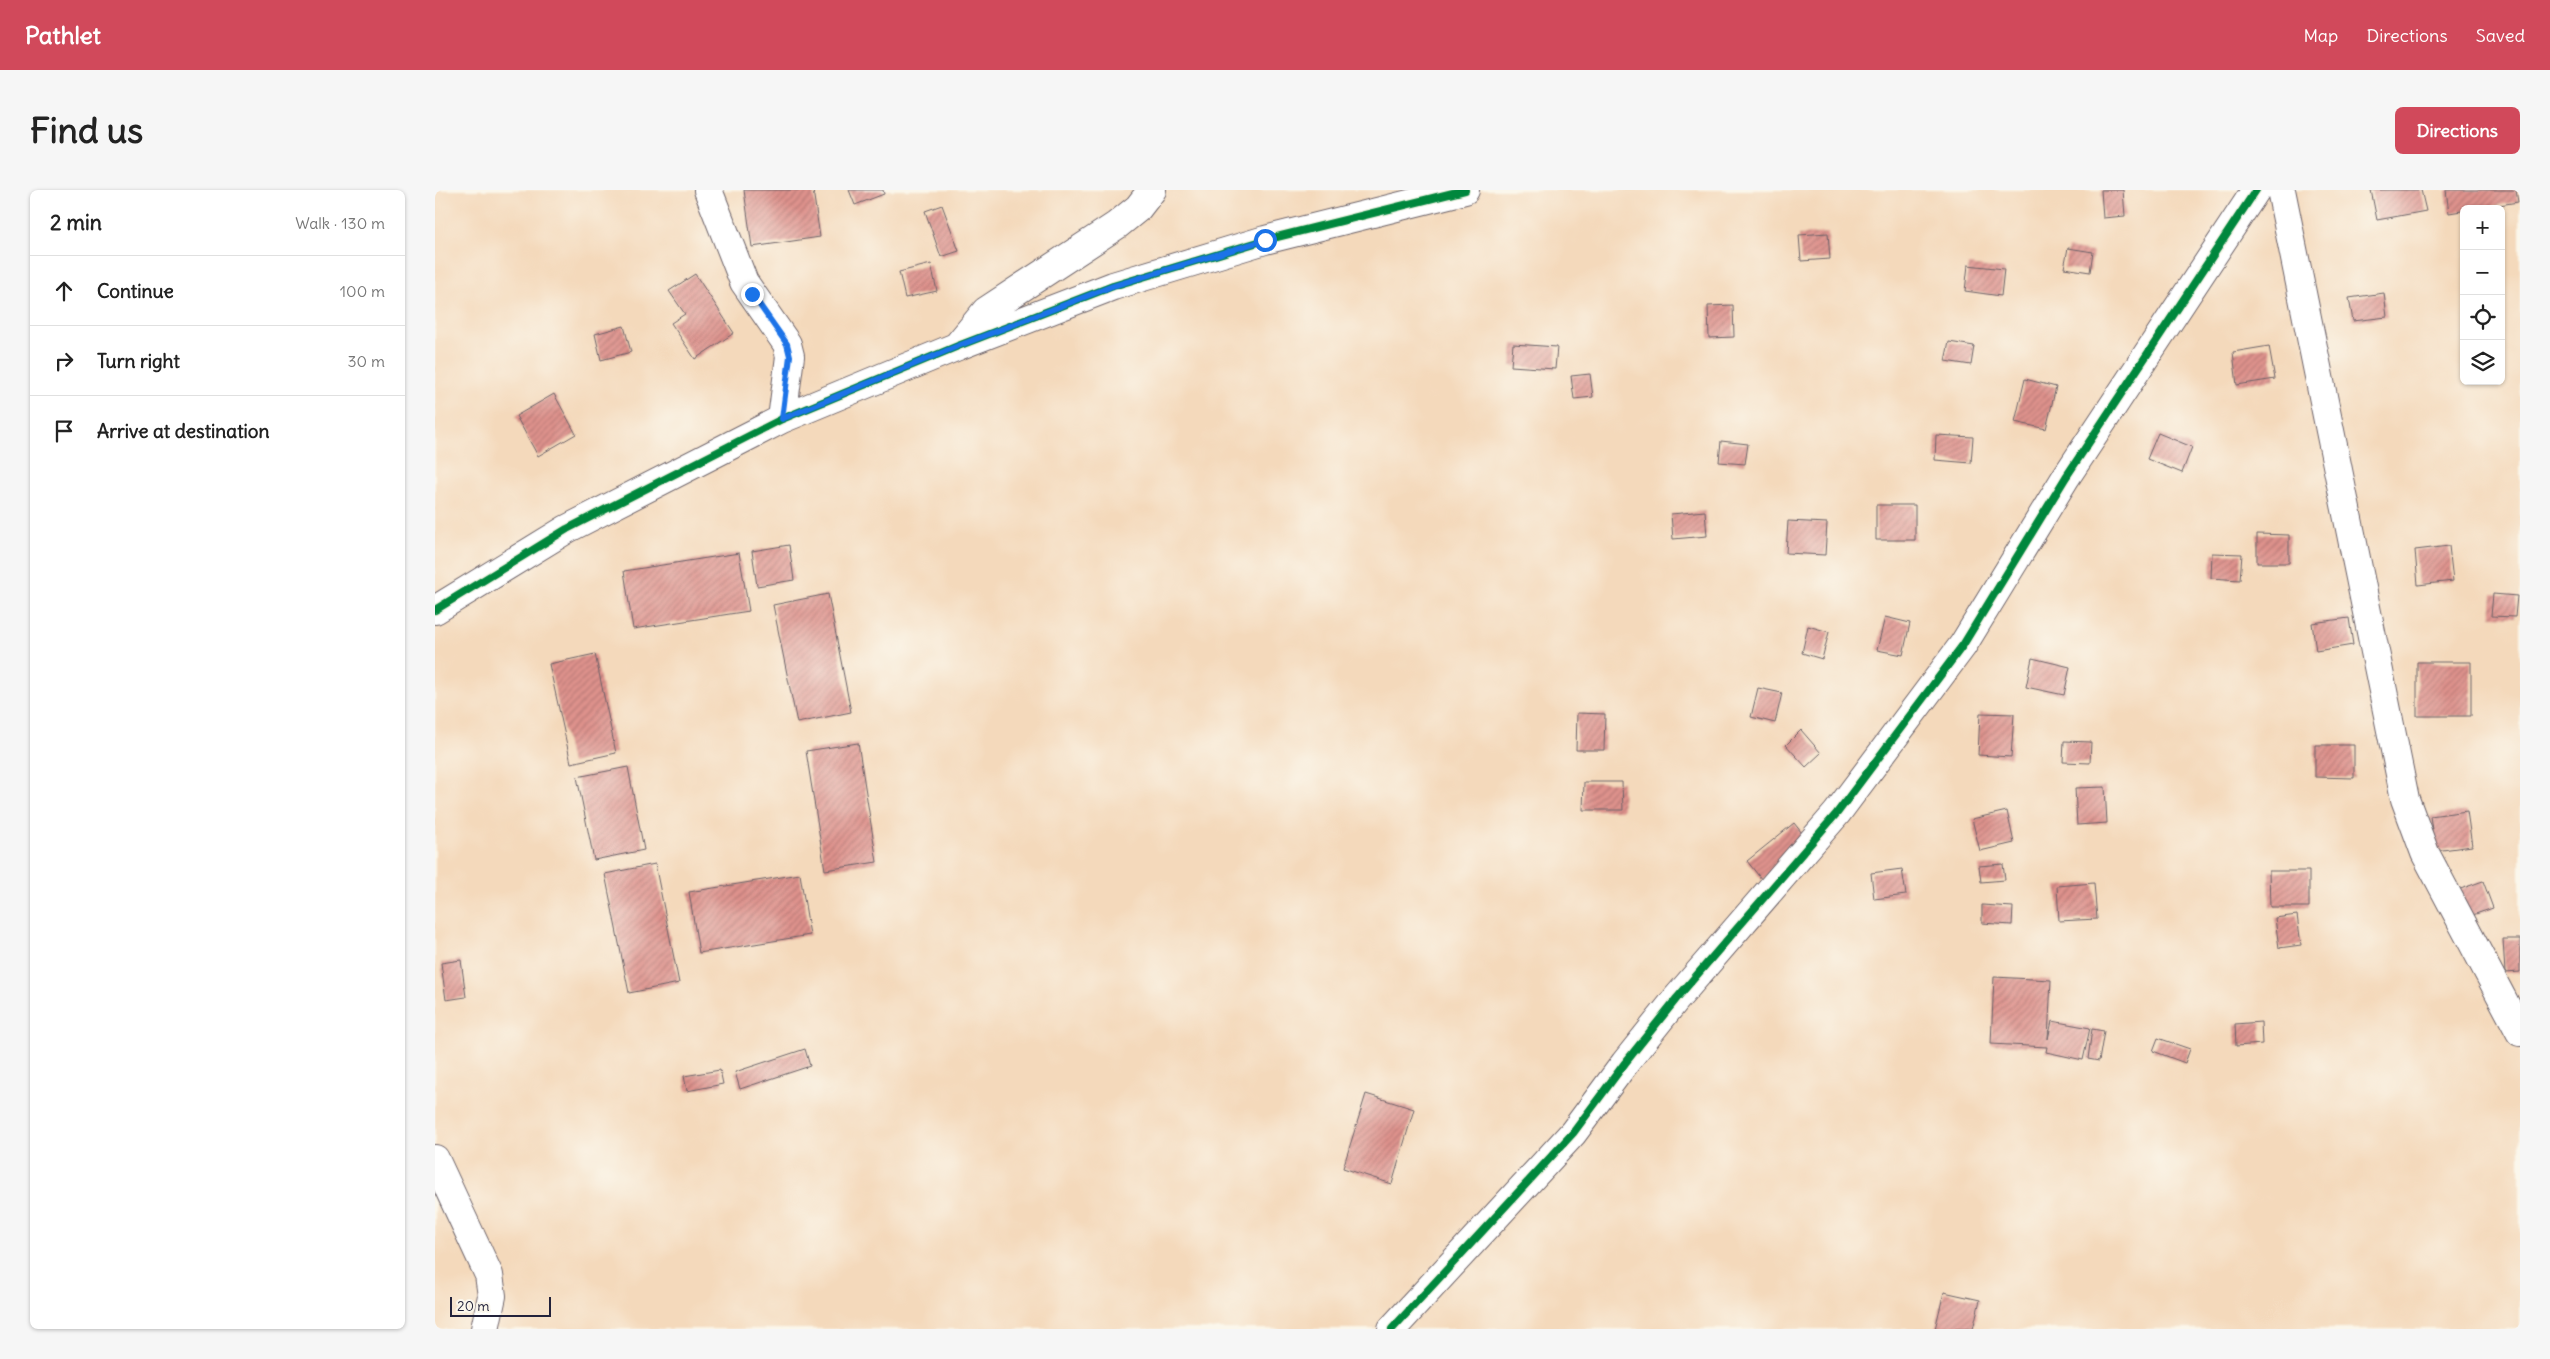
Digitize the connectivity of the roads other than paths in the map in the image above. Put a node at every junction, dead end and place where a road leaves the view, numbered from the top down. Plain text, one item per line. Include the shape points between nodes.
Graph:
1 (708, 190) edge
2 (1152, 190) edge
3 (1465, 190) edge
4 (2256, 190) edge
5 (2281, 190) edge
6 (958, 346) junction
7 (782, 419) junction
8 (435, 610) edge
9 (2520, 1032) edge
10 (435, 1159) edge
11 (485, 1329) edge
12 (1392, 1329) edge

1 - 7 street via 744,282 787,344 790,356
2 - 6 street via 1138,208 1117,225 986,311
3 - 6 street via 1265,240 1113,286
4 - 12 street via 2066,477 1963,645 1837,813 1671,1005 1573,1134
5 - 9 street via 2405,799 2425,853
6 - 7 street
7 - 8 street via 567,530
10 - 11 street via 489,1275 492,1296

